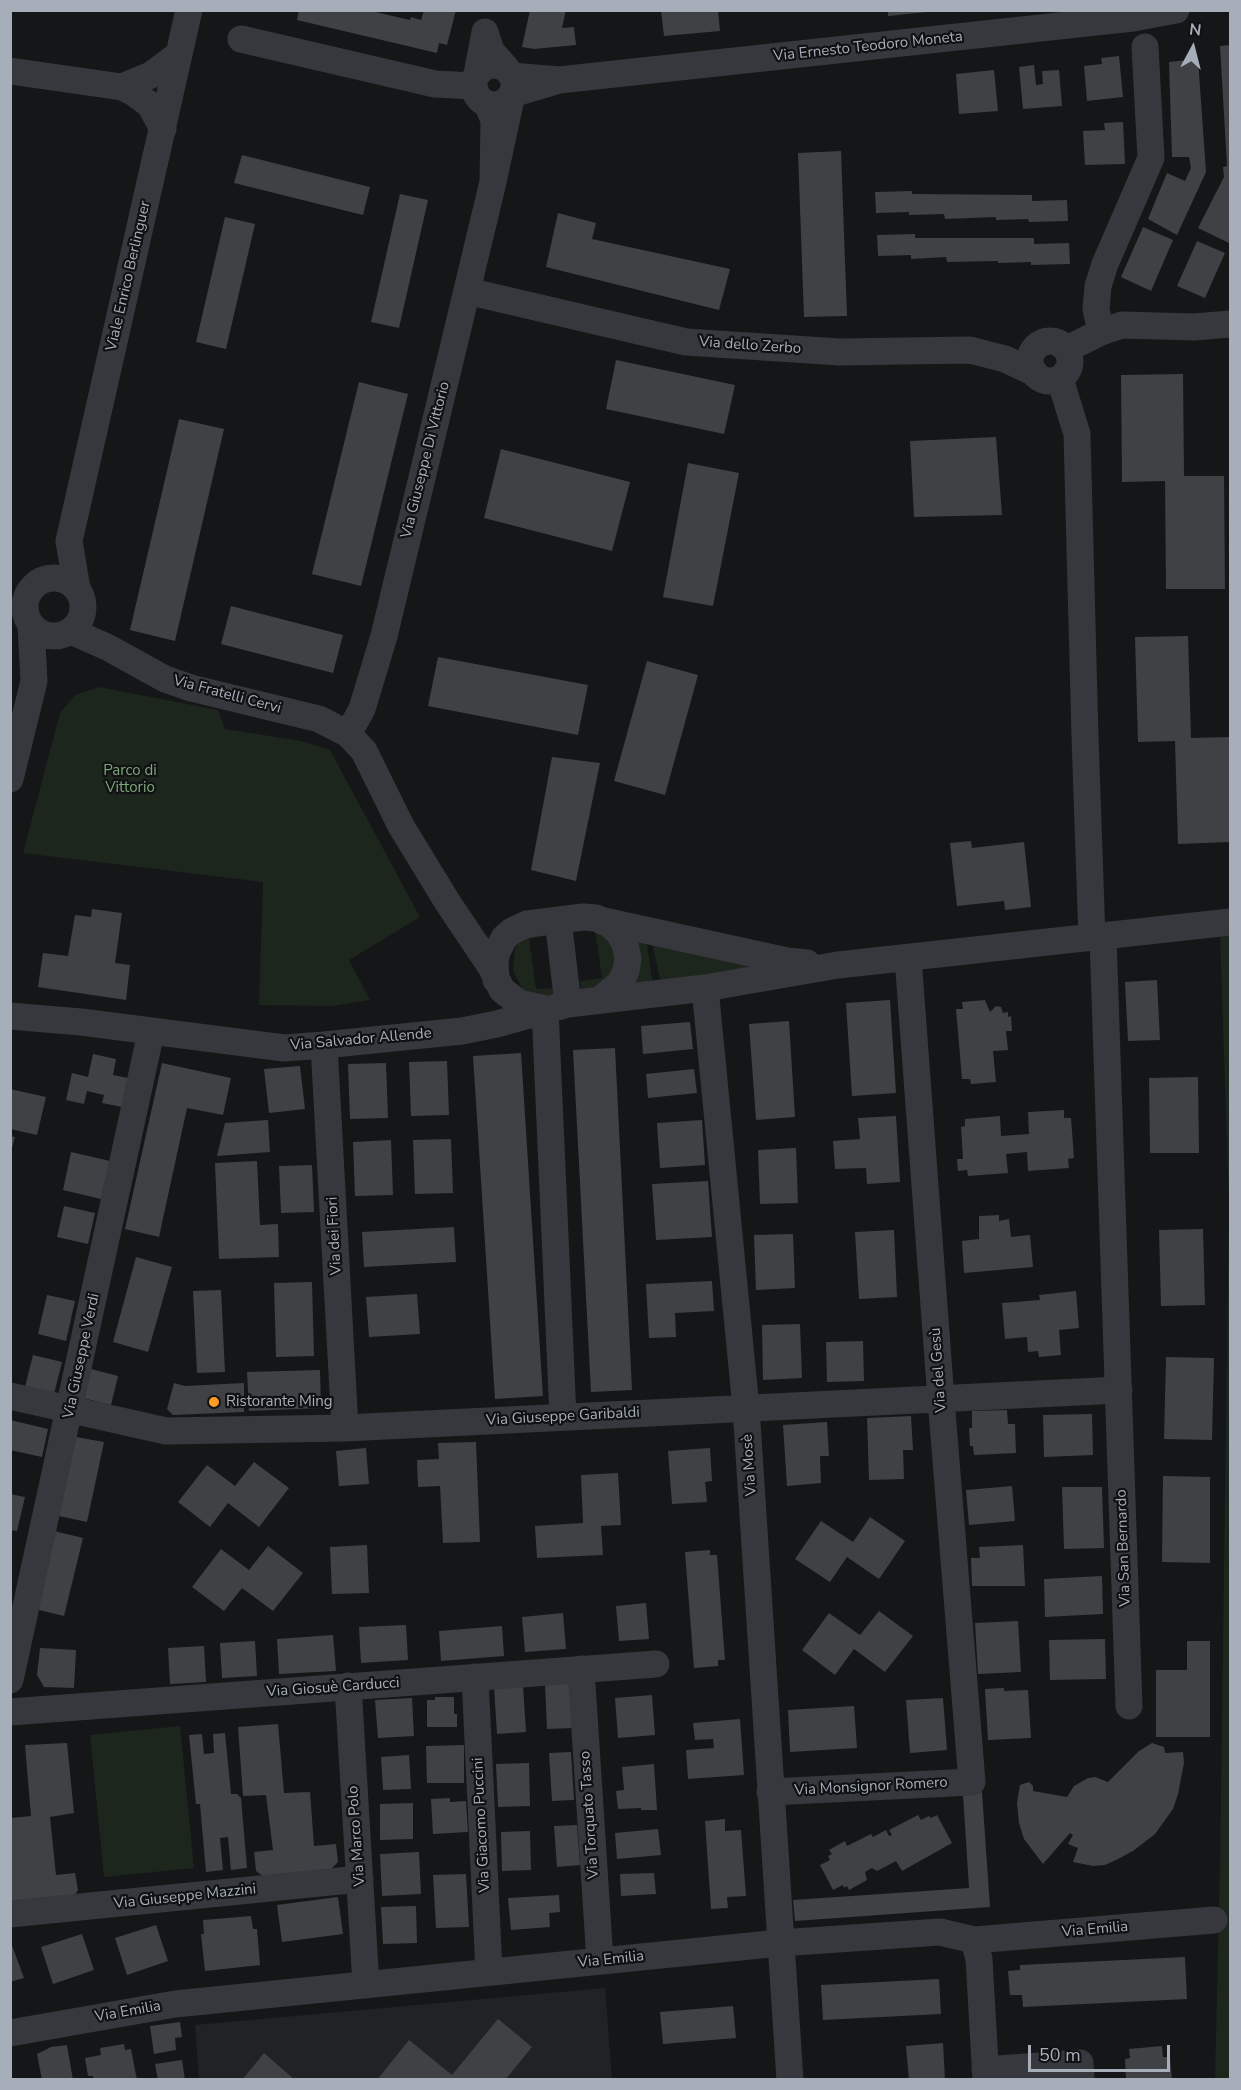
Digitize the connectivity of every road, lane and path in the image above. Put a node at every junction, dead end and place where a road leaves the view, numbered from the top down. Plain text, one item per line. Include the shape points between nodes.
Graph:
1 (189, 10) edge
2 (1176, 10) edge
3 (1132, 14) edge
4 (488, 21) edge
5 (241, 39) dead end
6 (1145, 47) dead end
7 (179, 54) junction
8 (10, 71) edge
9 (510, 79) junction
10 (122, 87) junction
11 (479, 88) junction
12 (163, 129) junction
13 (493, 182) junction
14 (467, 291) junction
15 (1230, 324) edge
16 (1101, 332) junction
17 (1067, 350) junction
18 (1047, 376) junction
19 (69, 541) junction
20 (29, 584) edge
21 (77, 589) junction
22 (23, 616) edge
23 (72, 627) junction
24 (34, 681) junction
25 (348, 734) junction
26 (10, 779) edge
27 (448, 903) junction
28 (558, 920) junction
29 (603, 920) junction
30 (1230, 922) edge
31 (527, 924) junction
32 (1098, 938) junction
33 (908, 958) junction
34 (838, 966) junction
35 (495, 974) junction
36 (705, 988) junction
37 (601, 999) junction
38 (557, 1007) junction
39 (10, 1016) edge
40 (462, 1031) junction
41 (151, 1032) junction
42 (324, 1045) junction
43 (1119, 1390) junction
44 (10, 1396) edge
45 (941, 1399) junction
46 (746, 1408) junction
47 (70, 1410) junction
48 (563, 1417) junction
49 (345, 1428) junction
50 (656, 1664) dead end
51 (581, 1669) junction
52 (475, 1677) junction
53 (10, 1680) edge
54 (348, 1686) junction
55 (1129, 1706) dead end
56 (10, 1712) edge
57 (972, 1782) joint
58 (770, 1792) junction
59 (360, 1879) junction
60 (10, 1914) edge
61 (1214, 1920) dead end
62 (974, 1940) junction
63 (780, 1943) junction
64 (600, 1961) junction
65 (489, 1972) junction
66 (366, 1985) junction
67 (10, 2033) edge
68 (985, 2075) edge
69 (790, 2079) edge
70 (1081, 2079) edge

1 - 7 street, Viale Enrico Berlinguer
2 - 3 street, Via Ernesto Teodoro Moneta
3 - 9 street, Via Ernesto Teodoro Moneta via 559,80
4 - 9 street via 491,51
4 - 11 street
5 - 11 street via 435,84
6 - 16 street via 1151,158 1098,286 1096,309
7 - 10 street via 160,71
7 - 12 street, Viale Enrico Berlinguer
8 - 10 street
9 - 11 street via 500,66 487,66
9 - 11 street via 504,102 499,105
9 - 13 street, Via Giuseppe Di Vittorio
10 - 12 street via 150,105
11 - 13 street, Via Giuseppe Di Vittorio via 494,120
12 - 19 street, Viale Enrico Berlinguer
13 - 14 street, Via Giuseppe Di Vittorio
14 - 18 street, Via dello Zerbo via 686,342 840,352 970,350
14 - 25 street, Via Giuseppe Di Vittorio via 372,682
15 - 16 street via 1122,326
16 - 17 street
17 - 18 street via 1069,369
17 - 18 street via 1057,341 1038,344 1030,361
18 - 32 street, Via San Bernardo via 1077,434 1084,738
19 - 20 street, Viale Enrico Berlinguer
19 - 21 street, Viale Enrico Berlinguer
20 - 21 street via 57,578
20 - 22 street
21 - 23 street via 81,597
22 - 23 street via 46,635
22 - 24 street
23 - 24 street
23 - 25 street, Via Fratelli Cervi via 165,679 311,717
24 - 26 street
25 - 27 street via 364,751 391,808
27 - 31 street via 479,922
27 - 35 street
28 - 29 street
28 - 31 street
28 - 38 street
29 - 34 street via 787,961
29 - 37 street via 619,933 628,958 620,983
30 - 32 street
31 - 35 street via 501,942
32 - 33 street
32 - 43 street, Via San Bernardo
33 - 34 street
33 - 45 street, Via del Gesù
34 - 36 street, Via Salvador Allende
35 - 38 street via 510,998 524,1005
35 - 40 street via 492,1006 480,1021
36 - 37 street, Via Salvador Allende
36 - 46 street, Via Mosè
37 - 38 street, Via Salvador Allende
38 - 40 street, Via Salvador Allende
38 - 48 street
39 - 41 street, Via Salvador Allende
40 - 42 street, Via Salvador Allende
41 - 42 street, Via Salvador Allende via 284,1048
41 - 47 street, Via Giuseppe Verdi
42 - 49 street, Via dei Fiori
43 - 45 street, Via Giuseppe Garibaldi
43 - 55 street, Via San Bernardo
44 - 47 street, Via Giuseppe Garibaldi
45 - 46 street, Via Giuseppe Garibaldi
45 - 57 street, Via del Gesù
46 - 48 street, Via Giuseppe Garibaldi
46 - 58 street, Via Mosè
47 - 49 street, Via Giuseppe Garibaldi via 166,1431
47 - 53 street, Via Giuseppe Verdi
48 - 49 street, Via Giuseppe Garibaldi
50 - 51 street, Via Giosuè Carducci
51 - 52 street, Via Giosuè Carducci
51 - 64 street, Via Torquato Tasso
52 - 54 street, Via Giosuè Carducci
52 - 65 street, Via Giacomo Puccini
54 - 56 street, Via Giosuè Carducci
54 - 59 street, Via Marco Polo
57 - 58 street, Via Monsignor Romero
58 - 63 street, Via Mosè
59 - 60 street, Via Giuseppe Mazzini
59 - 66 street, Via Marco Polo
61 - 62 street, Via Emilia
62 - 63 street, Via Emilia via 940,1932
62 - 68 street
63 - 64 street, Via Emilia
63 - 69 street, Via Mosè
64 - 65 street, Via Emilia
65 - 66 street, Via Emilia
66 - 67 street, Via Emilia via 175,2004
68 - 70 street via 1080,2063

